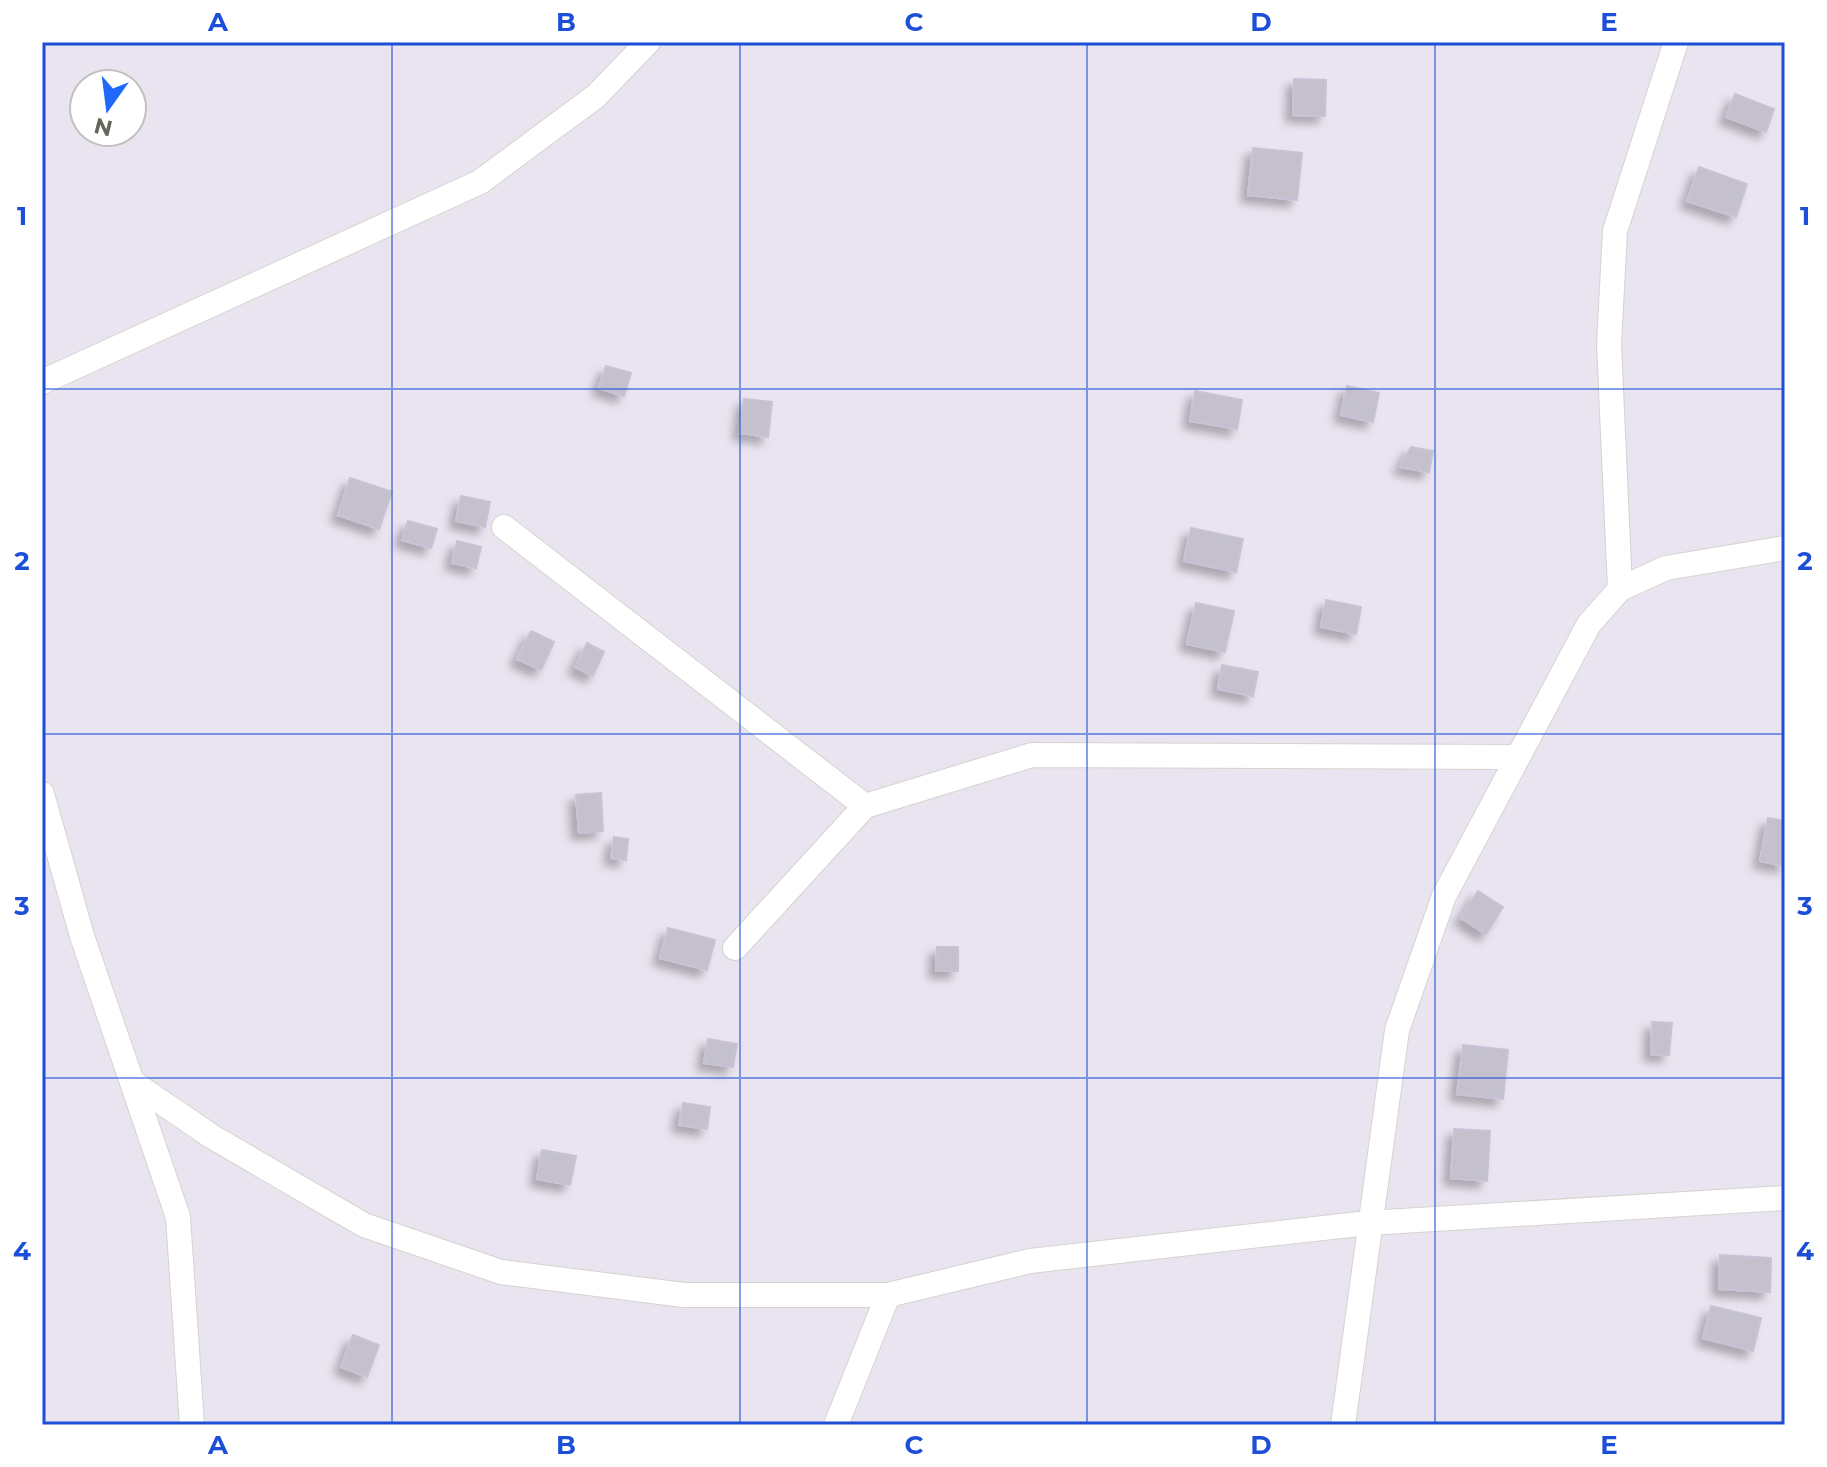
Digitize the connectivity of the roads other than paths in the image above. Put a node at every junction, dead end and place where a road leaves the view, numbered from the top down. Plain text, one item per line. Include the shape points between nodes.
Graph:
1 (648, 42) edge
2 (1676, 42) edge
3 (42, 382) edge
4 (504, 527) dead end
5 (1785, 548) edge
6 (1620, 589) junction
7 (1518, 757) junction
8 (42, 794) edge
9 (865, 806) junction
10 (735, 948) dead end
11 (132, 1082) junction
12 (1785, 1198) edge
13 (1368, 1223) junction
14 (888, 1295) junction
15 (192, 1425) edge
16 (836, 1425) edge
17 (1343, 1425) edge

1 - 3 street via 596,96 480,182
2 - 6 street via 1615,231 1609,344
4 - 9 street
5 - 6 street via 1666,568
6 - 7 street via 1589,624
7 - 9 street via 1032,755
7 - 13 street via 1444,896 1397,1030
8 - 11 street via 82,936
9 - 10 street
11 - 14 street via 211,1136 364,1225 501,1272 684,1295
11 - 15 street via 178,1217
12 - 13 street
13 - 14 street via 1030,1261
13 - 17 street
14 - 16 street

